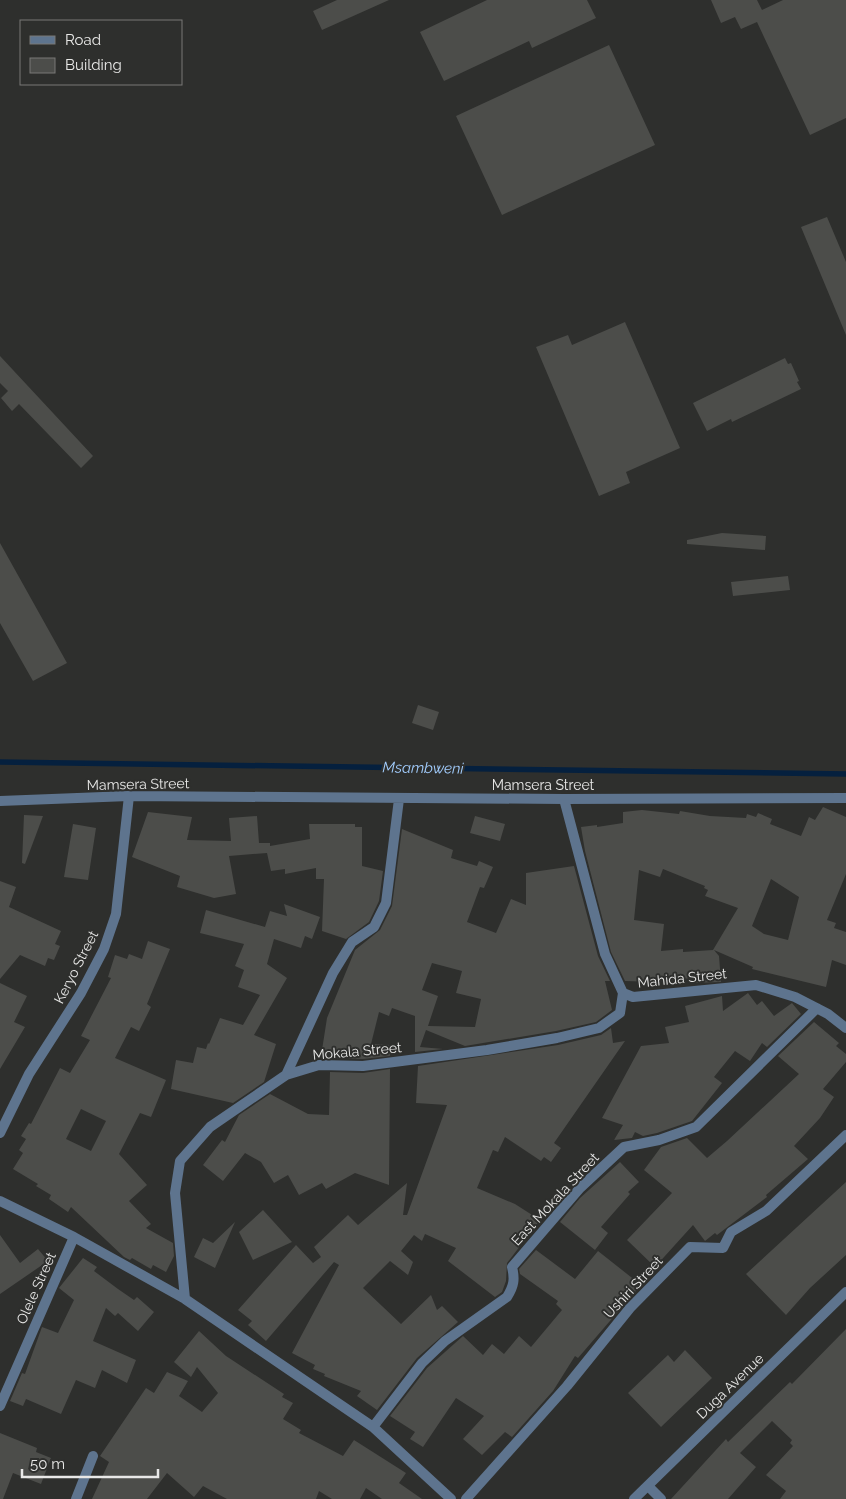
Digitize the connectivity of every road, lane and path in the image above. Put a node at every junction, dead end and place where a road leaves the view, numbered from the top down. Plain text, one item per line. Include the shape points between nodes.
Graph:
1 (129, 796) junction
2 (846, 798) edge
3 (399, 799) junction
4 (564, 799) junction
5 (0, 801) edge
6 (623, 993) junction
7 (817, 1008) junction
8 (846, 1028) edge
9 (286, 1076) junction
10 (0, 1133) edge
11 (846, 1136) edge
12 (0, 1201) edge
13 (74, 1236) junction
14 (846, 1292) edge
15 (185, 1299) junction
16 (0, 1406) edge
17 (372, 1427) junction
18 (93, 1456) dead end
19 (648, 1486) junction
20 (76, 1499) edge
21 (451, 1499) edge
22 (466, 1499) edge
23 (634, 1499) edge
24 (661, 1499) edge

1 - 3 street, Mamsera Street
1 - 5 street, Mamsera Street
1 - 10 street, Keryo Street via 116,914 104,949 82,993 29,1074
2 - 4 street, Mamsera Street
3 - 4 street, Mamsera Street
3 - 9 street via 386,902 374,927 352,942 333,974
4 - 6 street, Mahida Street via 605,954
6 - 7 street, Mahida Street via 633,997 756,985 795,997
6 - 9 street, Mokala Street via 620,1013 599,1028 487,1050 363,1066 320,1065
7 - 8 street, Mahida Street
7 - 17 street, East Mokala Street via 696,1127 659,1140 624,1146 580,1188 512,1267 515,1278 507,1297 445,1341 422,1363
9 - 15 street, Mokala Street via 210,1127 180,1161 175,1193
11 - 22 street, Ushiri Street via 766,1211 731,1232 723,1248 690,1247 630,1308
12 - 13 street
13 - 15 street
13 - 16 street, Olele Street
14 - 19 street, Duga Avenue
15 - 17 street
17 - 21 street
18 - 20 street
19 - 23 street, Duga Avenue
19 - 24 street

